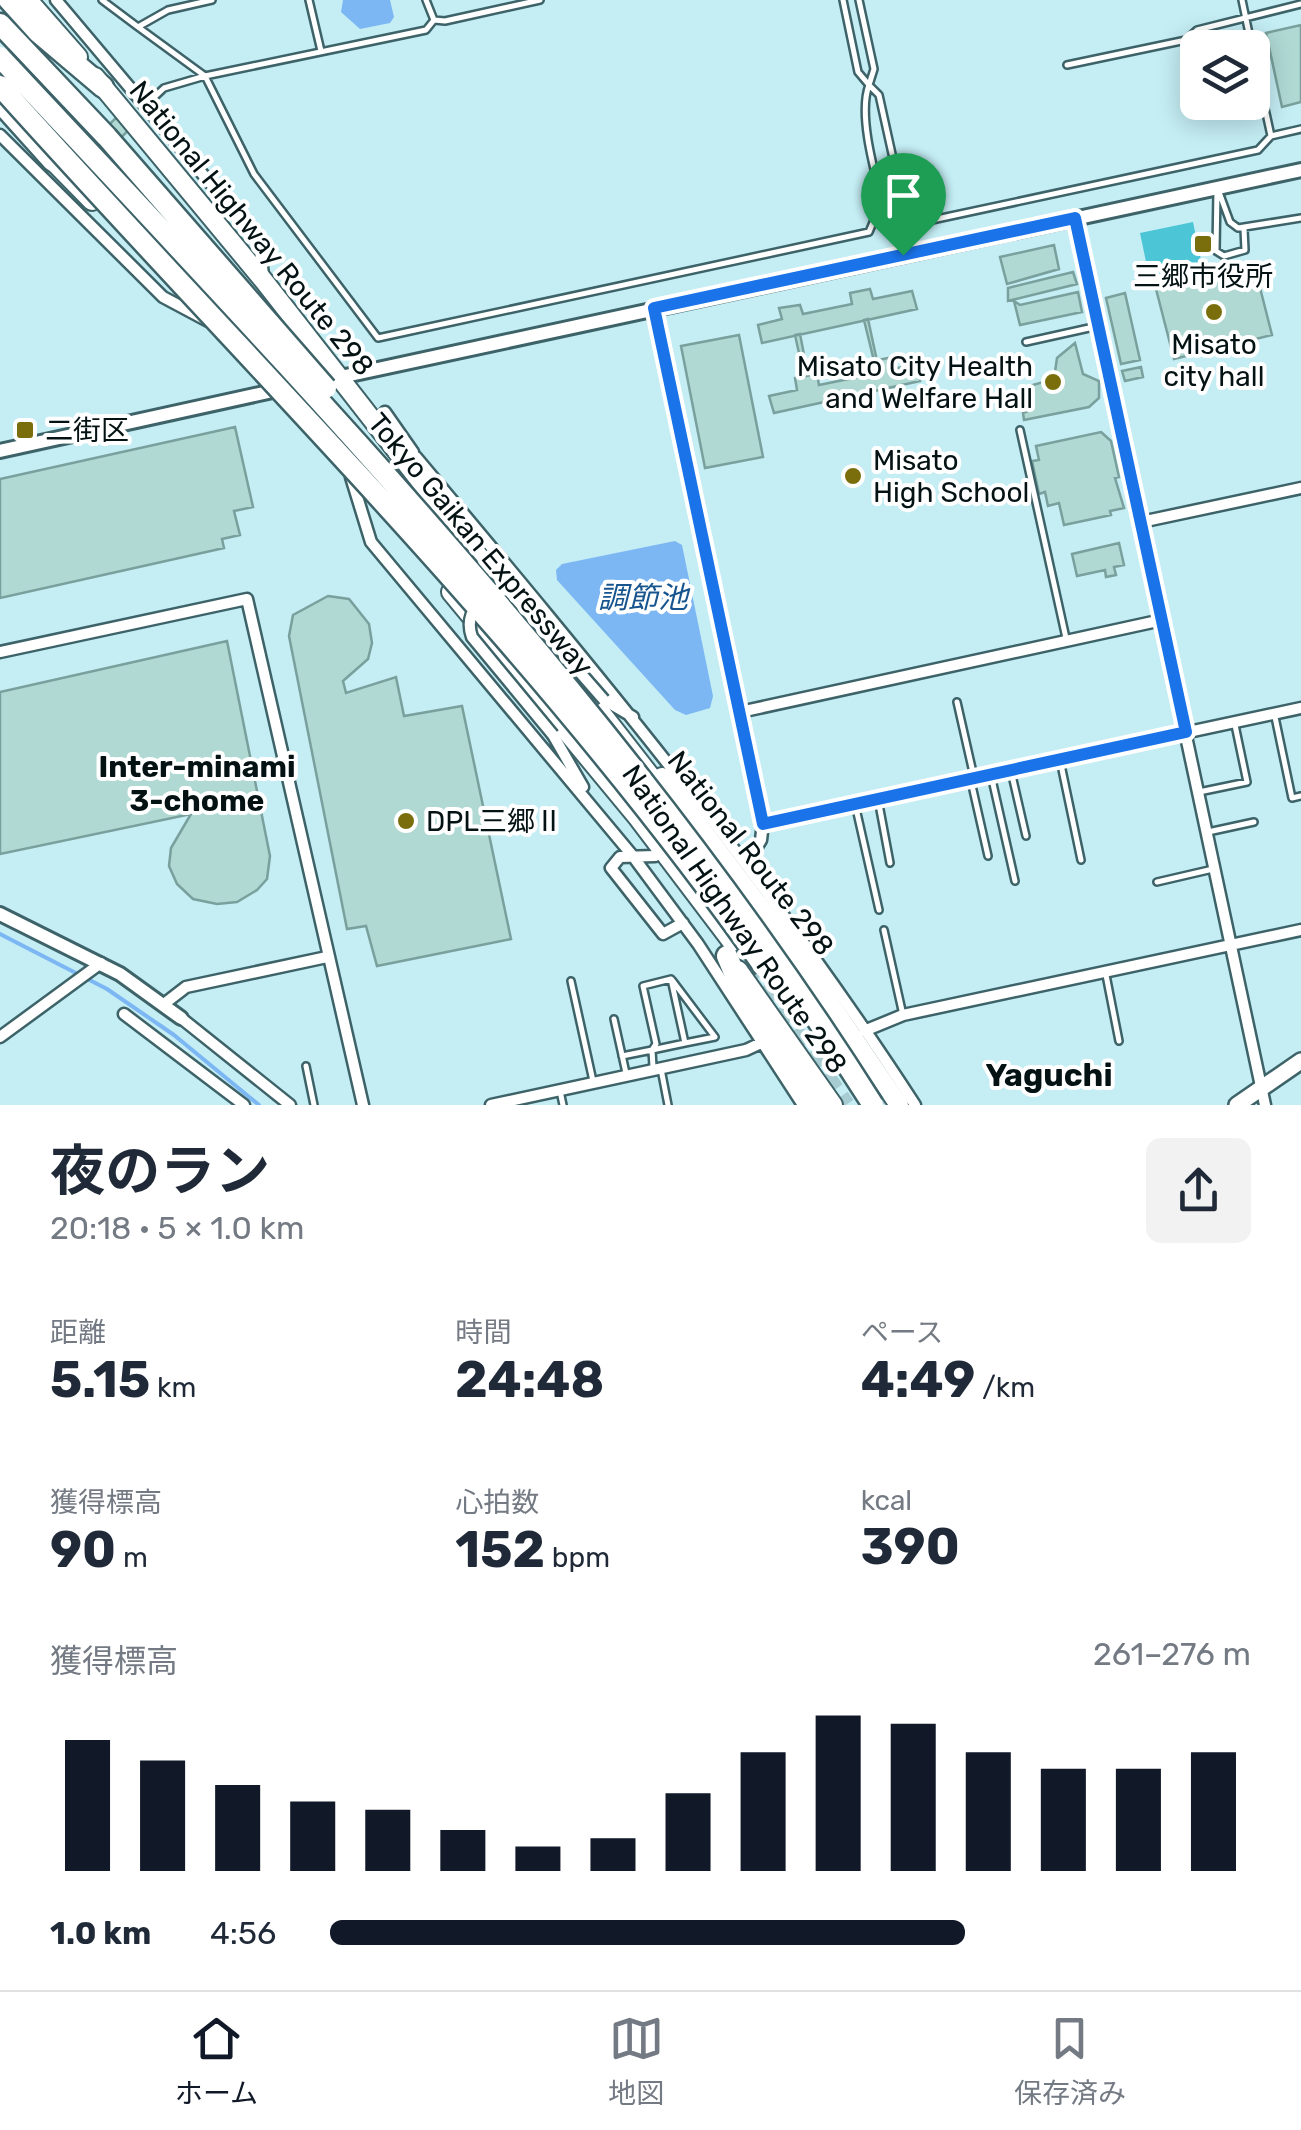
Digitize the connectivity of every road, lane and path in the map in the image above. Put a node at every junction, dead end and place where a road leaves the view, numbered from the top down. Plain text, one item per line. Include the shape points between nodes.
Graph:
1 (9, 0) edge
2 (28, 0) edge
3 (56, 0) edge
4 (102, 0) edge
5 (212, 0) edge
6 (309, 0) edge
7 (426, 0) edge
8 (540, 0) edge
9 (843, 0) edge
10 (859, 0) edge
11 (1242, 0) edge
12 (1301, 4) edge
13 (1246, 17) junction
14 (434, 20) junction
15 (0, 24) edge
16 (138, 26) junction
17 (1249, 30) edge
18 (321, 51) junction
19 (0, 57) edge
20 (1067, 65) dead end
21 (205, 76) junction
22 (0, 86) edge
23 (869, 86) junction
24 (103, 87) junction
25 (0, 102) edge
26 (147, 104) junction
27 (0, 110) edge
28 (1268, 120) edge
29 (1301, 129) edge
30 (0, 135) edge
31 (1271, 136) junction
32 (54, 162) junction
33 (1301, 170) edge
34 (1217, 189) junction
35 (897, 198) junction
36 (882, 201) junction
37 (893, 209) junction
38 (1075, 218) junction
39 (1301, 218) edge
40 (1244, 230) junction
41 (903, 255) junction
42 (264, 281) junction
43 (654, 308) junction
44 (209, 321) junction
45 (1098, 326) junction
46 (1026, 342) dead end
47 (338, 378) junction
48 (274, 390) junction
49 (385, 412) dead end
50 (1020, 430) dead end
51 (382, 437) junction
52 (0, 450) edge
53 (416, 457) junction
54 (352, 477) junction
55 (1301, 488) edge
56 (1140, 522) junction
57 (437, 532) junction
58 (1162, 620) junction
59 (1066, 641) junction
60 (0, 652) edge
61 (957, 702) dead end
62 (1301, 708) edge
63 (740, 712) junction
64 (1274, 714) junction
65 (634, 717) junction
66 (1235, 722) junction
67 (1186, 732) junction
68 (623, 738) junction
69 (1060, 760) junction
70 (593, 764) junction
71 (1011, 771) junction
72 (991, 776) junction
73 (973, 780) junction
74 (1199, 792) junction
75 (1301, 796) edge
76 (878, 800) junction
77 (589, 802) junction
78 (855, 804) junction
79 (1254, 822) dead end
80 (763, 824) junction
81 (1208, 832) junction
82 (1026, 836) dead end
83 (632, 856) junction
84 (655, 856) junction
85 (988, 856) dead end
86 (1082, 860) dead end
87 (890, 863) dead end
88 (746, 864) junction
89 (1216, 869) junction
90 (1015, 881) dead end
91 (1158, 882) dead end
92 (880, 910) dead end
93 (0, 914) edge
94 (760, 921) dead end
95 (683, 923) junction
96 (884, 930) dead end
97 (1301, 930) edge
98 (1232, 945) junction
99 (730, 949) junction
100 (806, 956) junction
101 (328, 957) junction
102 (101, 963) junction
103 (1105, 972) junction
104 (671, 980) junction
105 (571, 981) dead end
106 (164, 1004) junction
107 (124, 1014) dead end
108 (903, 1016) junction
109 (182, 1018) joint
110 (614, 1018) dead end
111 (864, 1031) junction
112 (0, 1037) edge
113 (1119, 1041) dead end
114 (686, 1042) junction
115 (761, 1043) junction
116 (652, 1050) junction
117 (622, 1056) junction
118 (1301, 1061) edge
119 (306, 1066) dead end
120 (658, 1069) junction
121 (626, 1076) junction
122 (593, 1083) junction
123 (1262, 1088) junction
124 (560, 1090) junction
125 (527, 1101) edge
126 (244, 1105) edge
127 (290, 1105) edge
128 (314, 1105) edge
129 (363, 1105) edge
130 (491, 1105) edge
131 (563, 1105) edge
132 (668, 1105) edge
133 (803, 1105) edge
134 (816, 1105) edge
135 (832, 1105) edge
136 (858, 1105) edge
137 (873, 1105) edge
138 (900, 1105) edge
139 (915, 1105) edge
140 (1237, 1105) edge
141 (1265, 1105) edge

1 - 24 highway
2 - 24 highway, National Highway Route 298
3 - 26 street
4 - 16 lane
5 - 16 lane via 168,10
6 - 18 lane
7 - 14 lane
8 - 14 lane
9 - 23 lane via 858,72
10 - 23 lane via 874,69
11 - 13 lane
12 - 13 lane
13 - 17 lane
13 - 20 lane via 1196,30 1186,40
14 - 18 lane via 426,30
15 - 57 highway, bridge via 294,348
16 - 21 lane
18 - 21 lane
19 - 57 highway, Tokyo Gaikan Expressway, bridge
21 - 26 lane via 164,88
21 - 36 lane via 254,174 378,338 868,232
22 - 136 highway, Tokyo Gaikan Expressway, bridge via 522,657 688,865
23 - 35 lane via 880,95
23 - 36 lane via 869,149
24 - 42 highway, National Highway Route 298
25 - 32 highway
26 - 42 street via 259,241
27 - 32 highway, National Highway Route 298
28 - 31 lane
29 - 31 lane
30 - 44 street via 163,297
31 - 35 lane via 1258,150 932,220
32 - 44 highway, National Highway Route 298
33 - 34 street
34 - 38 street
34 - 40 lane via 1230,222
34 - 40 lane via 1216,251 1224,256 1244,250
35 - 37 lane
36 - 37 lane
37 - 41 lane
38 - 41 street
38 - 45 street
39 - 40 lane
41 - 43 street
42 - 47 highway, National Highway Route 298
43 - 47 street
43 - 63 street
44 - 48 highway, National Highway Route 298
45 - 46 lane
45 - 56 street
47 - 48 street
47 - 51 highway, National Highway Route 298
48 - 52 street
48 - 54 highway, National Highway Route 298
49 - 53 street
50 - 59 lane
51 - 53 street
51 - 68 highway, National Highway Route 298
53 - 65 street
54 - 70 highway, National Highway Route 298
54 - 77 street via 371,542
55 - 56 street
56 - 58 street
57 - 137 highway, Tokyo Gaikan Expressway, bridge via 702,856
58 - 59 street
58 - 67 street
59 - 63 street
60 - 101 street via 248,599
61 - 73 lane
62 - 64 street
63 - 80 street
64 - 66 street
64 - 75 lane via 1292,798
65 - 77 street, bridge via 604,700 508,590 494,591 474,608 468,620 472,637 553,735
65 - 88 street
66 - 67 street
66 - 74 lane via 1248,782
67 - 69 street
67 - 74 street
68 - 94 highway, National Highway Route 298
68 - 100 highway, National Route 298
69 - 71 street
69 - 86 lane
70 - 84 highway, National Highway Route 298
70 - 99 highway, National Highway Route 298
71 - 72 street
71 - 82 lane
72 - 73 street
72 - 90 lane
73 - 76 street
73 - 85 lane
74 - 81 street
76 - 78 street
76 - 87 lane
77 - 83 street
78 - 80 street
78 - 92 lane
79 - 81 lane
80 - 88 street
81 - 89 street
83 - 84 street
83 - 95 street
83 - 95 street via 620,857 611,868 663,934
84 - 99 highway, National Highway Route 298
88 - 100 street
89 - 91 lane
89 - 98 street
93 - 102 street
95 - 115 street
96 - 108 lane
97 - 98 street
98 - 103 street
98 - 123 street
99 - 134 highway via 746,1001
99 - 135 highway, National Highway Route 298
100 - 111 street
100 - 138 highway, National Route 298
101 - 106 street via 186,987
101 - 129 street
102 - 106 street
102 - 112 street
103 - 108 street
103 - 113 lane
104 - 114 lane
104 - 114 lane via 715,1037
104 - 116 lane via 644,986
105 - 122 lane
106 - 109 street
107 - 126 street
108 - 111 street
109 - 127 street
110 - 117 lane
111 - 139 street
114 - 116 lane
115 - 120 street
115 - 133 street
116 - 117 lane
116 - 120 lane
117 - 121 lane
118 - 123 main road
119 - 128 lane
120 - 121 street
120 - 132 lane
121 - 122 street
122 - 124 street
123 - 140 main road
123 - 141 street
124 - 125 street
124 - 131 lane
125 - 130 street

